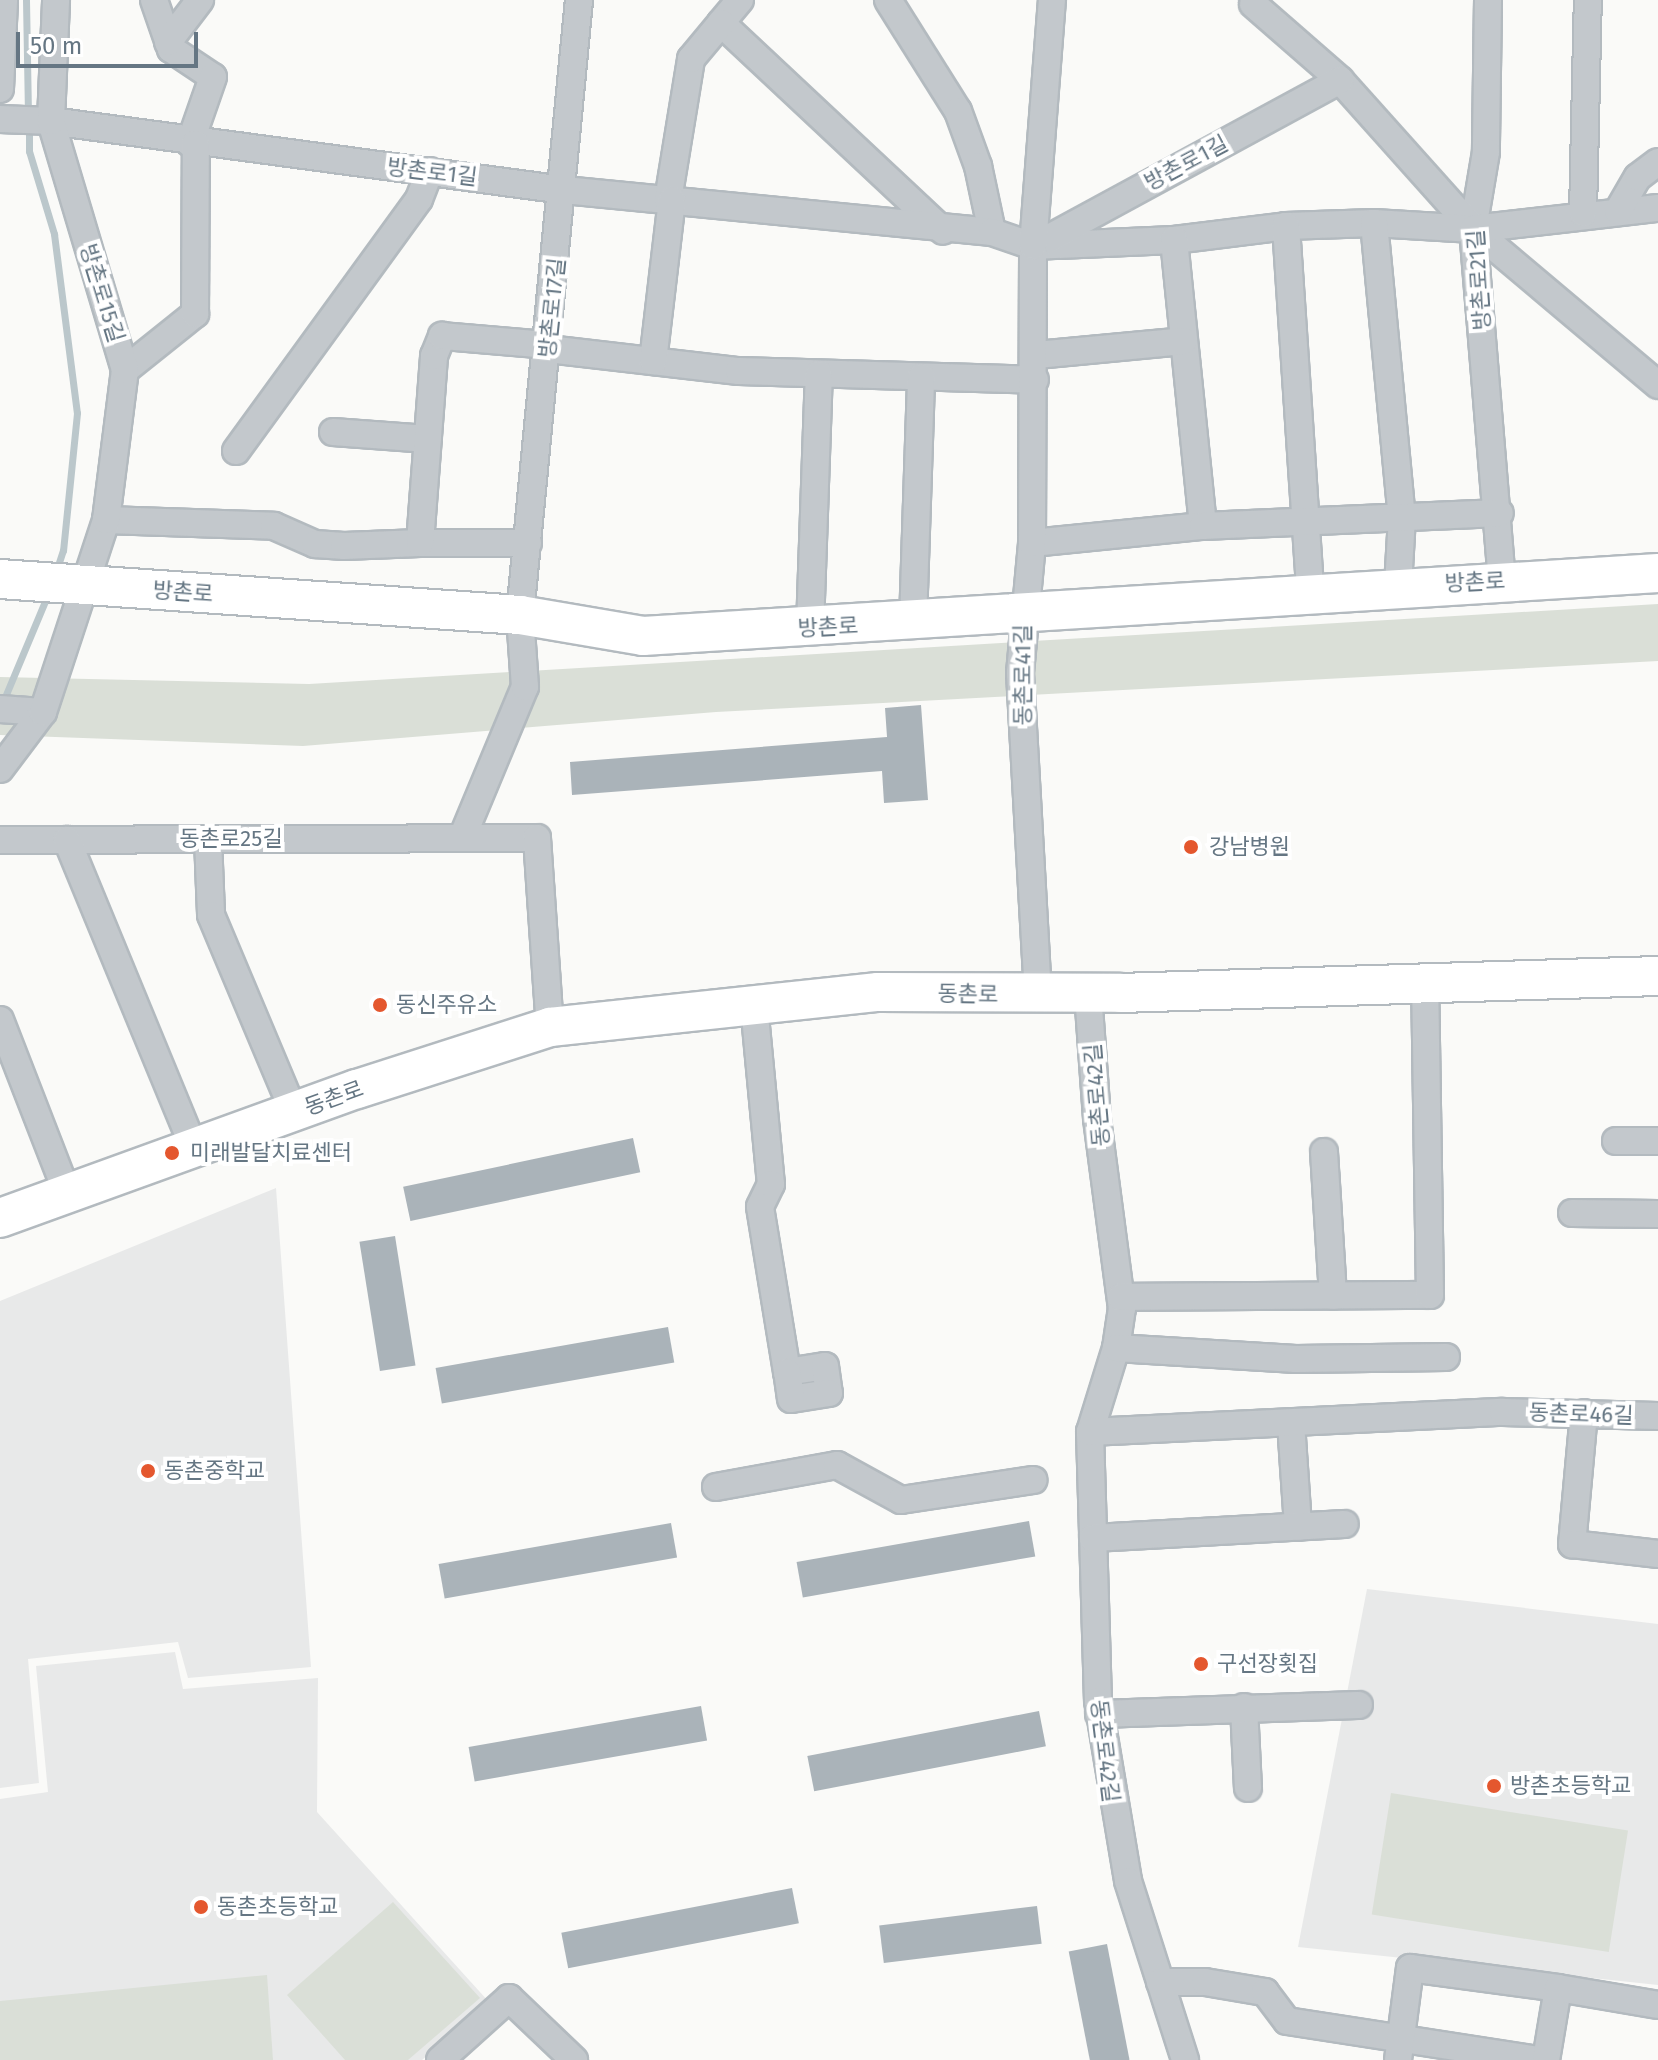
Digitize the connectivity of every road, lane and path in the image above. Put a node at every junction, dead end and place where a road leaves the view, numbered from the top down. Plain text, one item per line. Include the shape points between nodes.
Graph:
1 (4, 0) edge
2 (56, 0) edge
3 (154, 0) edge
4 (200, 0) edge
5 (579, 0) edge
6 (740, 0) edge
7 (888, 0) edge
8 (1052, 0) edge
9 (1488, 0) edge
10 (1588, 0) edge
11 (1253, 4) dead end
12 (721, 23) junction
13 (168, 42) junction
14 (1340, 80) junction
15 (0, 89) edge
16 (51, 121) junction
17 (6, 125) edge
18 (193, 143) junction
19 (1658, 162) edge
20 (430, 171) junction
21 (564, 190) junction
22 (670, 200) junction
23 (1658, 208) edge
24 (1618, 211) junction
25 (1583, 213) junction
26 (1374, 223) junction
27 (1286, 226) junction
28 (1473, 229) junction
29 (943, 231) junction
30 (992, 232) junction
31 (1174, 240) junction
32 (1033, 246) junction
33 (1183, 341) junction
34 (548, 347) junction
35 (653, 361) junction
36 (1036, 368) junction
37 (125, 370) junction
38 (819, 374) junction
39 (921, 377) junction
40 (1658, 385) edge
41 (333, 432) dead end
42 (428, 439) junction
43 (236, 451) dead end
44 (1500, 513) junction
45 (1402, 517) junction
46 (106, 520) junction
47 (1306, 521) junction
48 (1203, 526) junction
49 (420, 543) junction
50 (528, 543) junction
51 (1032, 543) junction
52 (1658, 573) edge
53 (0, 579) edge
54 (1502, 581) junction
55 (84, 585) junction
56 (1398, 586) junction
57 (1310, 591) junction
58 (520, 615) junction
59 (1023, 617) junction
60 (913, 622) junction
61 (810, 628) junction
62 (0, 709) edge
63 (43, 712) junction
64 (0, 769) edge
65 (462, 838) junction
66 (208, 839) junction
67 (0, 840) edge
68 (67, 840) junction
69 (1658, 976) edge
70 (1425, 984) junction
71 (1088, 993) junction
72 (1038, 995) junction
73 (754, 1005) junction
74 (0, 1020) edge
75 (550, 1027) junction
76 (294, 1112) junction
77 (1616, 1141) dead end
78 (1658, 1141) edge
79 (194, 1148) junction
80 (1324, 1152) dead end
81 (67, 1193) junction
82 (1572, 1213) dead end
83 (1658, 1214) edge
84 (0, 1218) edge
85 (1333, 1296) junction
86 (1121, 1297) junction
87 (1116, 1348) junction
88 (1446, 1357) dead end
89 (787, 1372) dead end
90 (1584, 1413) junction
91 (1658, 1416) edge
92 (1291, 1423) junction
93 (1090, 1432) junction
94 (1033, 1480) dead end
95 (716, 1487) dead end
96 (1345, 1524) dead end
97 (1298, 1527) junction
98 (1093, 1538) junction
99 (1658, 1554) edge
100 (1359, 1705) dead end
101 (1244, 1707) junction
102 (1099, 1714) junction
103 (1248, 1788) dead end
104 (1160, 1982) junction
105 (1558, 1988) junction
106 (1658, 2005) edge
107 (1399, 2049) edge
108 (440, 2060) edge
109 (574, 2060) edge
110 (1185, 2060) edge
111 (1539, 2060) edge
112 (1546, 2060) edge

1 - 15 street
2 - 16 street, 방촌로15길
3 - 13 street
4 - 13 street
5 - 21 street, 방촌로17길
6 - 12 street
7 - 30 street via 958,111 978,166
8 - 32 street, 동촌로41길
9 - 28 street, 방촌로21길 via 1486,152
10 - 25 street
11 - 14 street
12 - 22 street via 691,59
12 - 29 street
13 - 18 street via 213,77
14 - 28 street
14 - 32 street, 방촌로1길
16 - 17 street, 방촌로1길
16 - 18 street, 방촌로1길
16 - 37 street, 방촌로15길
18 - 20 street, 방촌로1길
18 - 37 street via 195,314
19 - 24 street via 1638,177
20 - 21 street, 방촌로1길
20 - 43 street via 419,199
21 - 22 street, 방촌로1길
21 - 34 street, 방촌로17길
22 - 29 street, 방촌로1길
22 - 35 street
23 - 24 street, 방촌로1길
24 - 25 street, 방촌로1길
25 - 28 street, 방촌로1길
26 - 27 street, 방촌로1길
26 - 28 street, 방촌로1길
26 - 45 street
27 - 31 street, 방촌로1길
27 - 47 street
28 - 40 street
28 - 44 street, 방촌로21길
29 - 30 street, 방촌로1길
30 - 32 street, 방촌로1길
31 - 32 street, 방촌로1길
31 - 33 street
32 - 36 street, 동촌로41길
33 - 36 street
33 - 48 street
34 - 35 street
34 - 42 street via 442,336 434,356
34 - 50 street, 방촌로17길
35 - 38 street
36 - 39 street
36 - 51 street, 동촌로41길
37 - 46 street, 방촌로15길
38 - 39 street
38 - 61 street
39 - 60 street
41 - 42 street
42 - 49 street
44 - 45 street
44 - 54 street, 방촌로21길
45 - 47 street
45 - 56 street
46 - 49 street via 274,526 315,544
46 - 55 street, 방촌로15길
47 - 48 street
47 - 57 street
48 - 51 street
49 - 50 street
50 - 58 street, 방촌로17길
51 - 59 street, 동촌로41길
52 - 54 main road, 방촌로
53 - 55 main road, 방촌로
54 - 56 main road, 방촌로
55 - 58 main road, 방촌로
55 - 63 street, 방촌로15길
56 - 57 main road, 방촌로
57 - 59 main road, 방촌로
58 - 61 main road, 방촌로 via 643,636
58 - 65 street via 525,687
59 - 60 main road, 방촌로
59 - 72 street, 동촌로41길 via 1020,673
60 - 61 main road, 방촌로
62 - 63 street
63 - 64 street, 방촌로15길
65 - 66 street, 동촌로25길
65 - 75 street, 동촌로25길 via 537,838
66 - 68 street, 동촌로25길
66 - 76 street, 동촌로 via 211,915
67 - 68 street, 동촌로25길
68 - 79 street
69 - 70 main road, 동촌로
70 - 71 main road, 동촌로
70 - 85 street via 1430,1295
71 - 72 main road, 동촌로
71 - 86 street, 동촌로42길 via 1097,1119
72 - 73 main road, 동촌로 via 878,992
73 - 75 main road, 동촌로
73 - 89 street via 771,1184 760,1207
74 - 81 street
75 - 76 main road, 동촌로
76 - 79 main road, 동촌로
77 - 78 street
79 - 81 main road, 동촌로
80 - 85 street
81 - 84 main road, 동촌로
82 - 83 street
85 - 86 street
86 - 87 street, 동촌로42길
87 - 88 street via 1296,1359
87 - 93 street, 동촌로42길
90 - 91 street, 동촌로46길
90 - 92 street, 동촌로46길
90 - 99 street via 1572,1544
92 - 93 street
92 - 97 street
93 - 98 street, 동촌로42길
94 - 95 street via 901,1500 837,1465
96 - 97 street
97 - 98 street
98 - 102 street, 동촌로42길
100 - 101 street
101 - 102 street
101 - 103 street
102 - 104 street, 동촌로42길 via 1128,1881
104 - 107 street via 1205,1982 1265,1992 1287,2021
104 - 110 street, 동촌로42길
105 - 106 street
105 - 107 street via 1410,1968
105 - 112 street
107 - 111 street
108 - 109 street via 509,1998

